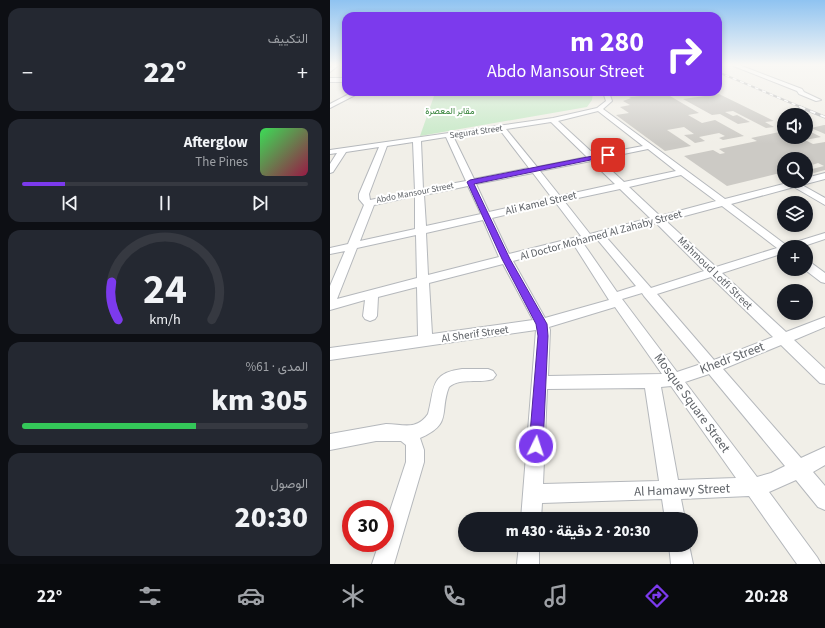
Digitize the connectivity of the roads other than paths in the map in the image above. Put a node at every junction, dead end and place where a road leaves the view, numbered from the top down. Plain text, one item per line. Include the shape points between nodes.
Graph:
1 (801, 91) edge
2 (342, 95) edge
3 (350, 96) edge
4 (607, 96) edge
5 (818, 100) dead end
6 (330, 101) edge
7 (330, 106) edge
8 (599, 109) junction
9 (553, 120) junction
10 (502, 128) junction
11 (449, 135) junction
12 (417, 140) junction
13 (384, 144) junction
14 (649, 147) junction
15 (343, 150) junction
16 (330, 152) edge
17 (594, 158) junction
18 (330, 170) edge
19 (534, 170) junction
20 (682, 172) junction
21 (825, 176) edge
22 (813, 179) edge
23 (470, 182) junction
24 (623, 185) junction
25 (780, 188) edge
26 (802, 188) edge
27 (418, 193) junction
28 (558, 200) junction
29 (825, 202) edge
30 (368, 203) junction
31 (724, 203) junction
32 (486, 216) junction
33 (659, 220) junction
34 (420, 231) junction
35 (825, 236) edge
36 (588, 238) junction
37 (812, 240) edge
38 (777, 244) edge
39 (353, 246) junction
40 (330, 251) edge
41 (777, 251) edge
42 (506, 259) junction
43 (813, 270) edge
44 (714, 272) junction
45 (825, 279) edge
46 (422, 281) junction
47 (646, 290) junction
48 (372, 294) junction
49 (616, 300) junction
50 (330, 301) edge
51 (330, 305) edge
52 (370, 316) dead end
53 (825, 322) edge
54 (542, 324) junction
55 (783, 338) junction
56 (425, 340) junction
57 (330, 354) edge
58 (712, 367) junction
59 (488, 375) dead end
60 (825, 378) edge
61 (674, 379) junction
62 (652, 381) junction
63 (541, 383) junction
64 (408, 435) junction
65 (330, 442) edge
66 (825, 456) edge
67 (799, 469) junction
68 (754, 487) junction
69 (670, 490) junction
70 (532, 494) junction
71 (825, 500) edge
72 (531, 512) edge
73 (674, 512) edge
74 (529, 552) edge
75 (680, 552) edge
76 (383, 564) edge
77 (528, 564) edge
78 (682, 564) edge
79 (810, 564) edge

1 - 5 street
2 - 6 street
3 - 7 street
4 - 8 street via 608,104
8 - 9 street, Segurat Street
8 - 14 street
9 - 10 street, Segurat Street
9 - 17 street, Mahmoud Lotfi Street
10 - 11 street, Segurat Street
10 - 19 street, Mosque Square Street
11 - 12 street, Segurat Street
11 - 23 street
12 - 13 street, Segurat Street
12 - 27 street
13 - 15 street, Segurat Street
13 - 30 street via 364,194 364,199
14 - 17 street, Abdo Mansour Street
14 - 20 street
15 - 16 street, Segurat Street
15 - 18 street
17 - 19 street, Abdo Mansour Street
17 - 24 street, Mahmoud Lotfi Street
19 - 23 street, Abdo Mansour Street
19 - 28 street, Mosque Square Street
20 - 24 street, Ali Kamel Street
20 - 31 street
21 - 22 street, Al Doctor Mohamed Al Zahaby Street
23 - 27 street, Abdo Mansour Street
23 - 32 street
24 - 28 street, Ali Kamel Street
24 - 33 street, Mahmoud Lotfi Street
25 - 31 street, Al Doctor Mohamed Al Zahaby Street
26 - 29 street
27 - 30 street, Abdo Mansour Street
27 - 34 street
28 - 32 street, Ali Kamel Street
28 - 36 street, Mosque Square Street
30 - 39 street
31 - 33 street, Al Doctor Mohamed Al Zahaby Street
31 - 38 street
32 - 34 street, Ali Kamel Street
32 - 42 street
33 - 36 street, Al Doctor Mohamed Al Zahaby Street
33 - 44 street, Mahmoud Lotfi Street
34 - 39 street, Ali Kamel Street
34 - 46 street
35 - 37 street
36 - 42 street, Al Doctor Mohamed Al Zahaby Street
36 - 47 street, Mosque Square Street
36 - 49 street, Mosque Square Street
39 - 40 street, Ali Kamel Street
39 - 50 street
41 - 44 street
42 - 46 street, Al Doctor Mohamed Al Zahaby Street
42 - 54 street
43 - 45 street
44 - 47 street
44 - 55 street, Mahmoud Lotfi Street
46 - 48 street, Al Doctor Mohamed Al Zahaby Street
46 - 56 street
47 - 49 street, Al Sherif Street
47 - 58 street, Mosque Square Street
48 - 51 street, Al Doctor Mohamed Al Zahaby Street
48 - 52 street
49 - 54 street, Al Sherif Street
49 - 61 street, Mosque Square Street
53 - 55 street, Khedr Street
54 - 56 street, Al Sherif Street
54 - 63 street
55 - 58 street, Khedr Street
55 - 60 street, Mahmoud Lotfi Street
56 - 57 street, Al Sherif Street
58 - 61 street, Khedr Street
58 - 67 street, Mosque Square Street
59 - 64 street via 452,377 446,380 442,385 434,419 429,425
61 - 62 street, Khedr Street
61 - 68 street, Mosque Square Street
62 - 63 street, Khedr Street
62 - 69 street
63 - 70 street
64 - 65 street via 400,431 389,431
64 - 76 street via 414,442 415,462
66 - 67 street, Al Hamawy Street
67 - 68 street, Al Hamawy Street via 773,482
67 - 71 street, Mosque Square Street
68 - 69 street, Al Hamawy Street
68 - 79 street, Mosque Square Street
69 - 70 street, Al Hamawy Street
69 - 73 street
70 - 72 street
74 - 77 street
75 - 78 street

